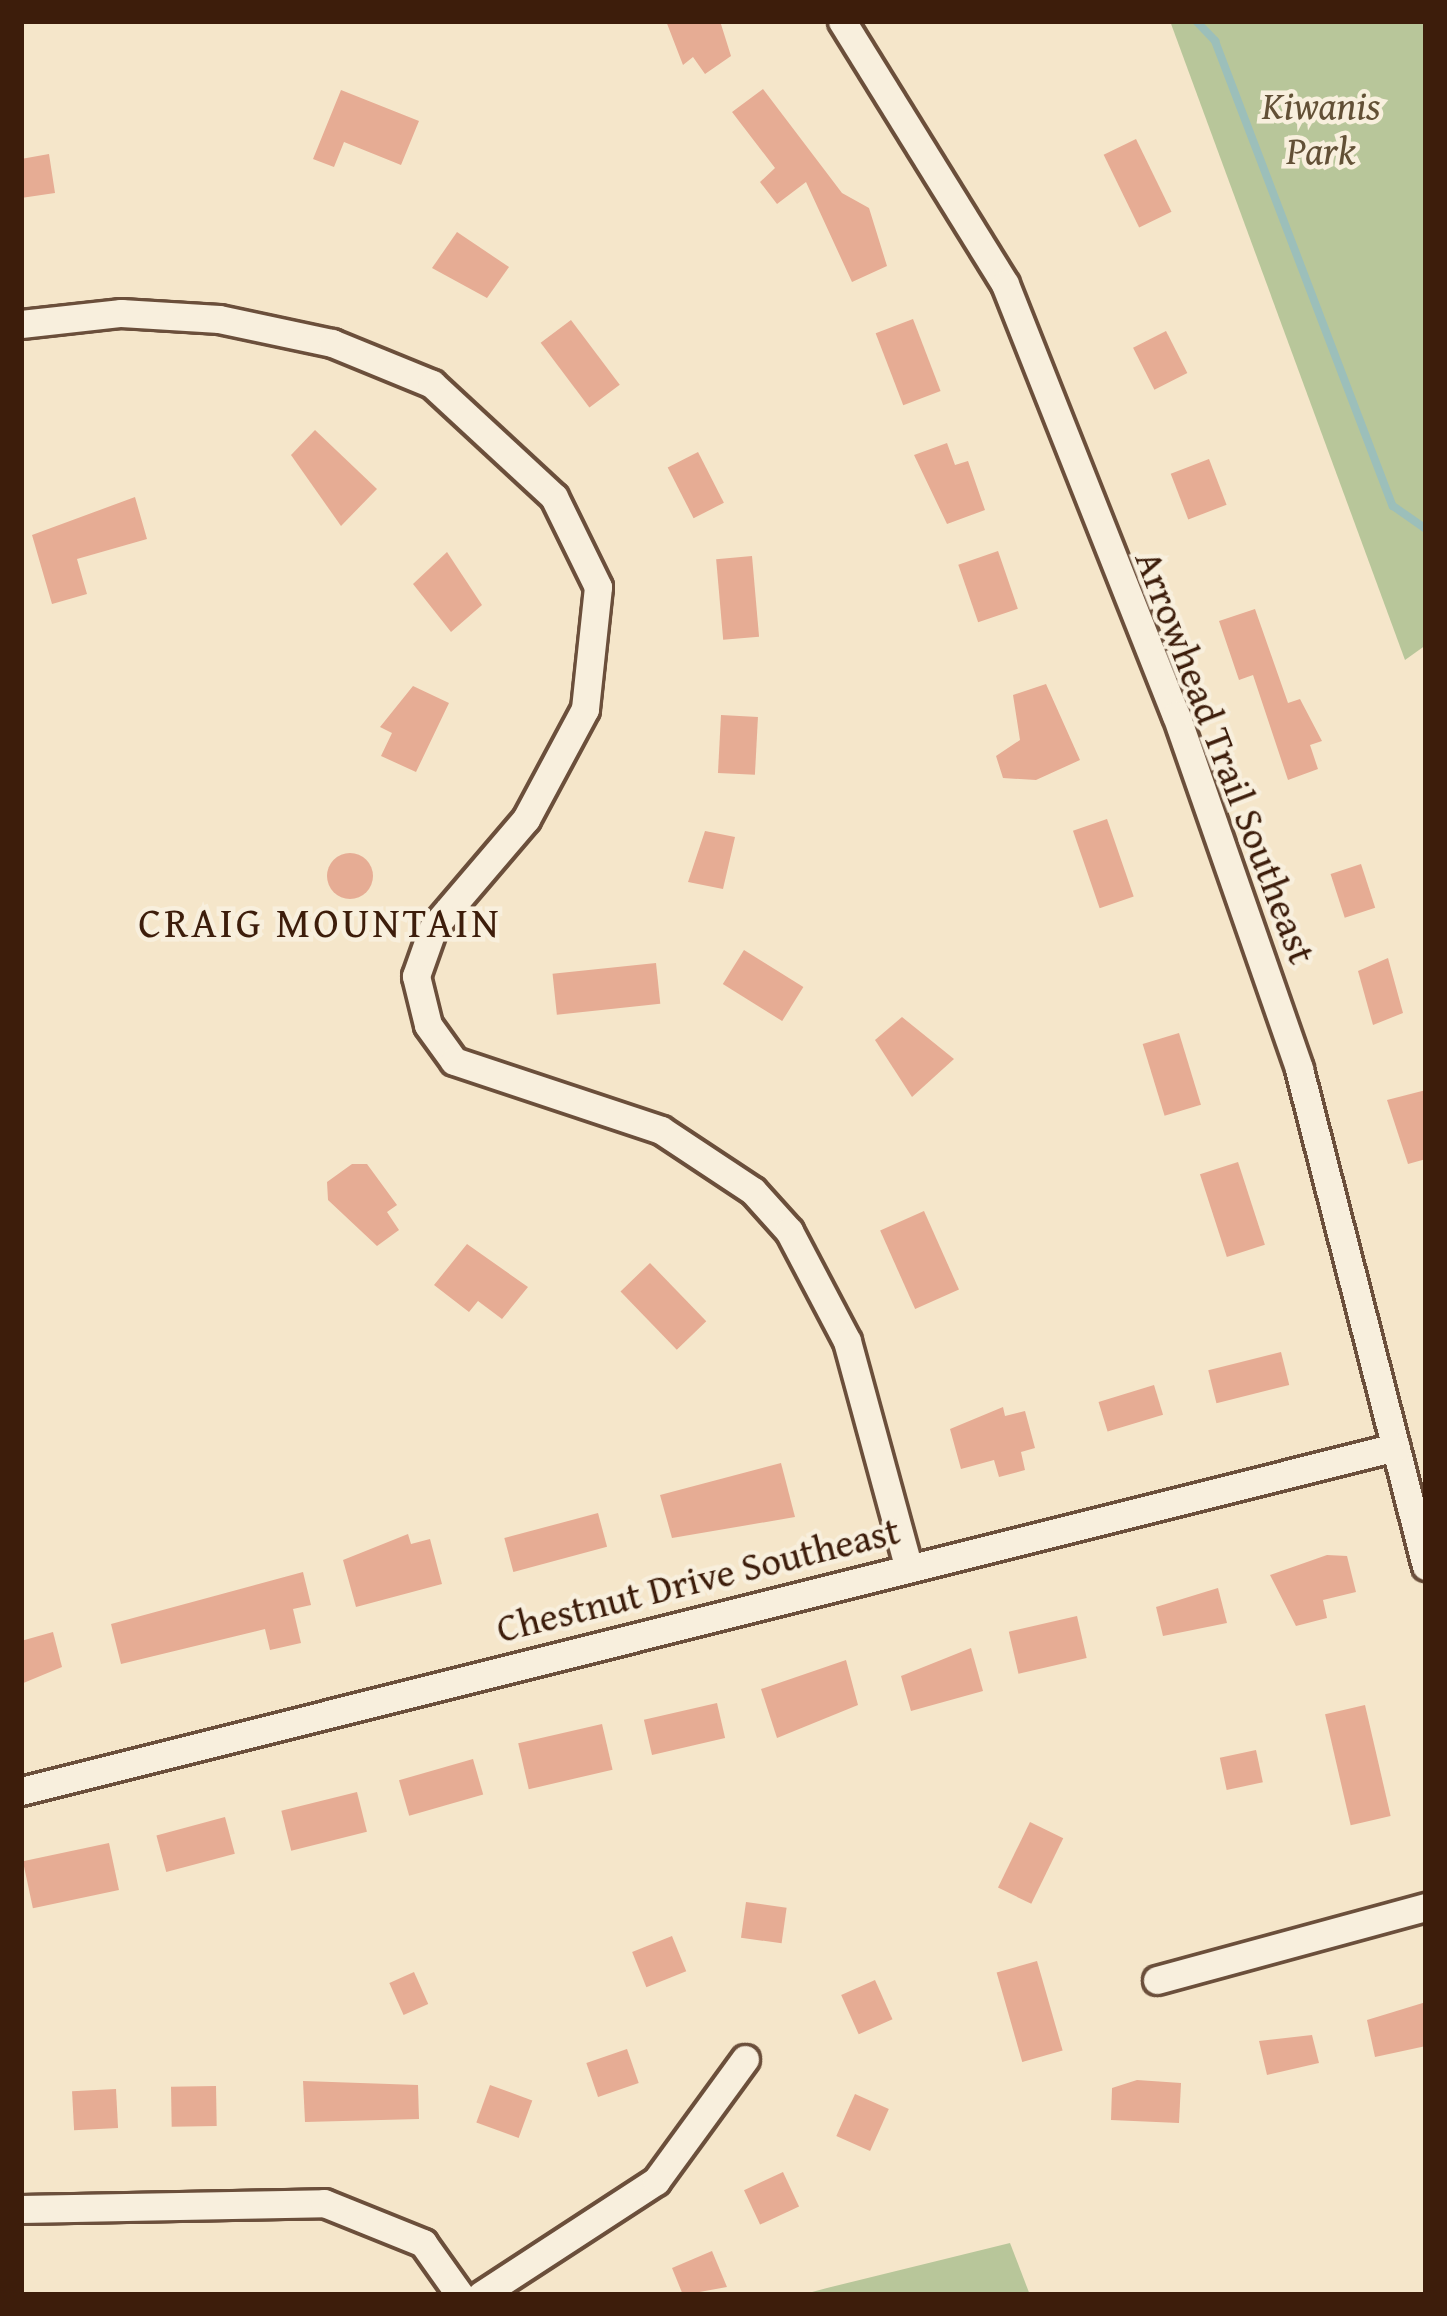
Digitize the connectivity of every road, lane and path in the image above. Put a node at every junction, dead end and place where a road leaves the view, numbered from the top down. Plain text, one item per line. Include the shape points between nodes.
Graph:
1 (842, 21) edge
2 (21, 324) edge
3 (1396, 1447) junction
4 (908, 1565) junction
5 (1426, 1566) edge
6 (21, 1791) edge
7 (1426, 1907) edge
8 (1157, 1980) dead end
9 (745, 2059) dead end
10 (21, 2209) edge
11 (460, 2295) edge
12 (481, 2295) edge

1 - 3 street, Arrowhead Trail Southeast via 1005,284 1176,716 1299,1070
2 - 4 street via 121,313 332,343 432,385 554,496 598,587 585,709 526,819 433,928 416,976 428,1025 454,1060 661,1130 753,1191 789,1231 848,1341
3 - 4 street, Chestnut Drive Southeast
3 - 5 street, Arrowhead Trail Southeast
4 - 6 street, Chestnut Drive Southeast
7 - 8 street
9 - 12 street via 656,2181
10 - 11 street via 324,2203 423,2243

